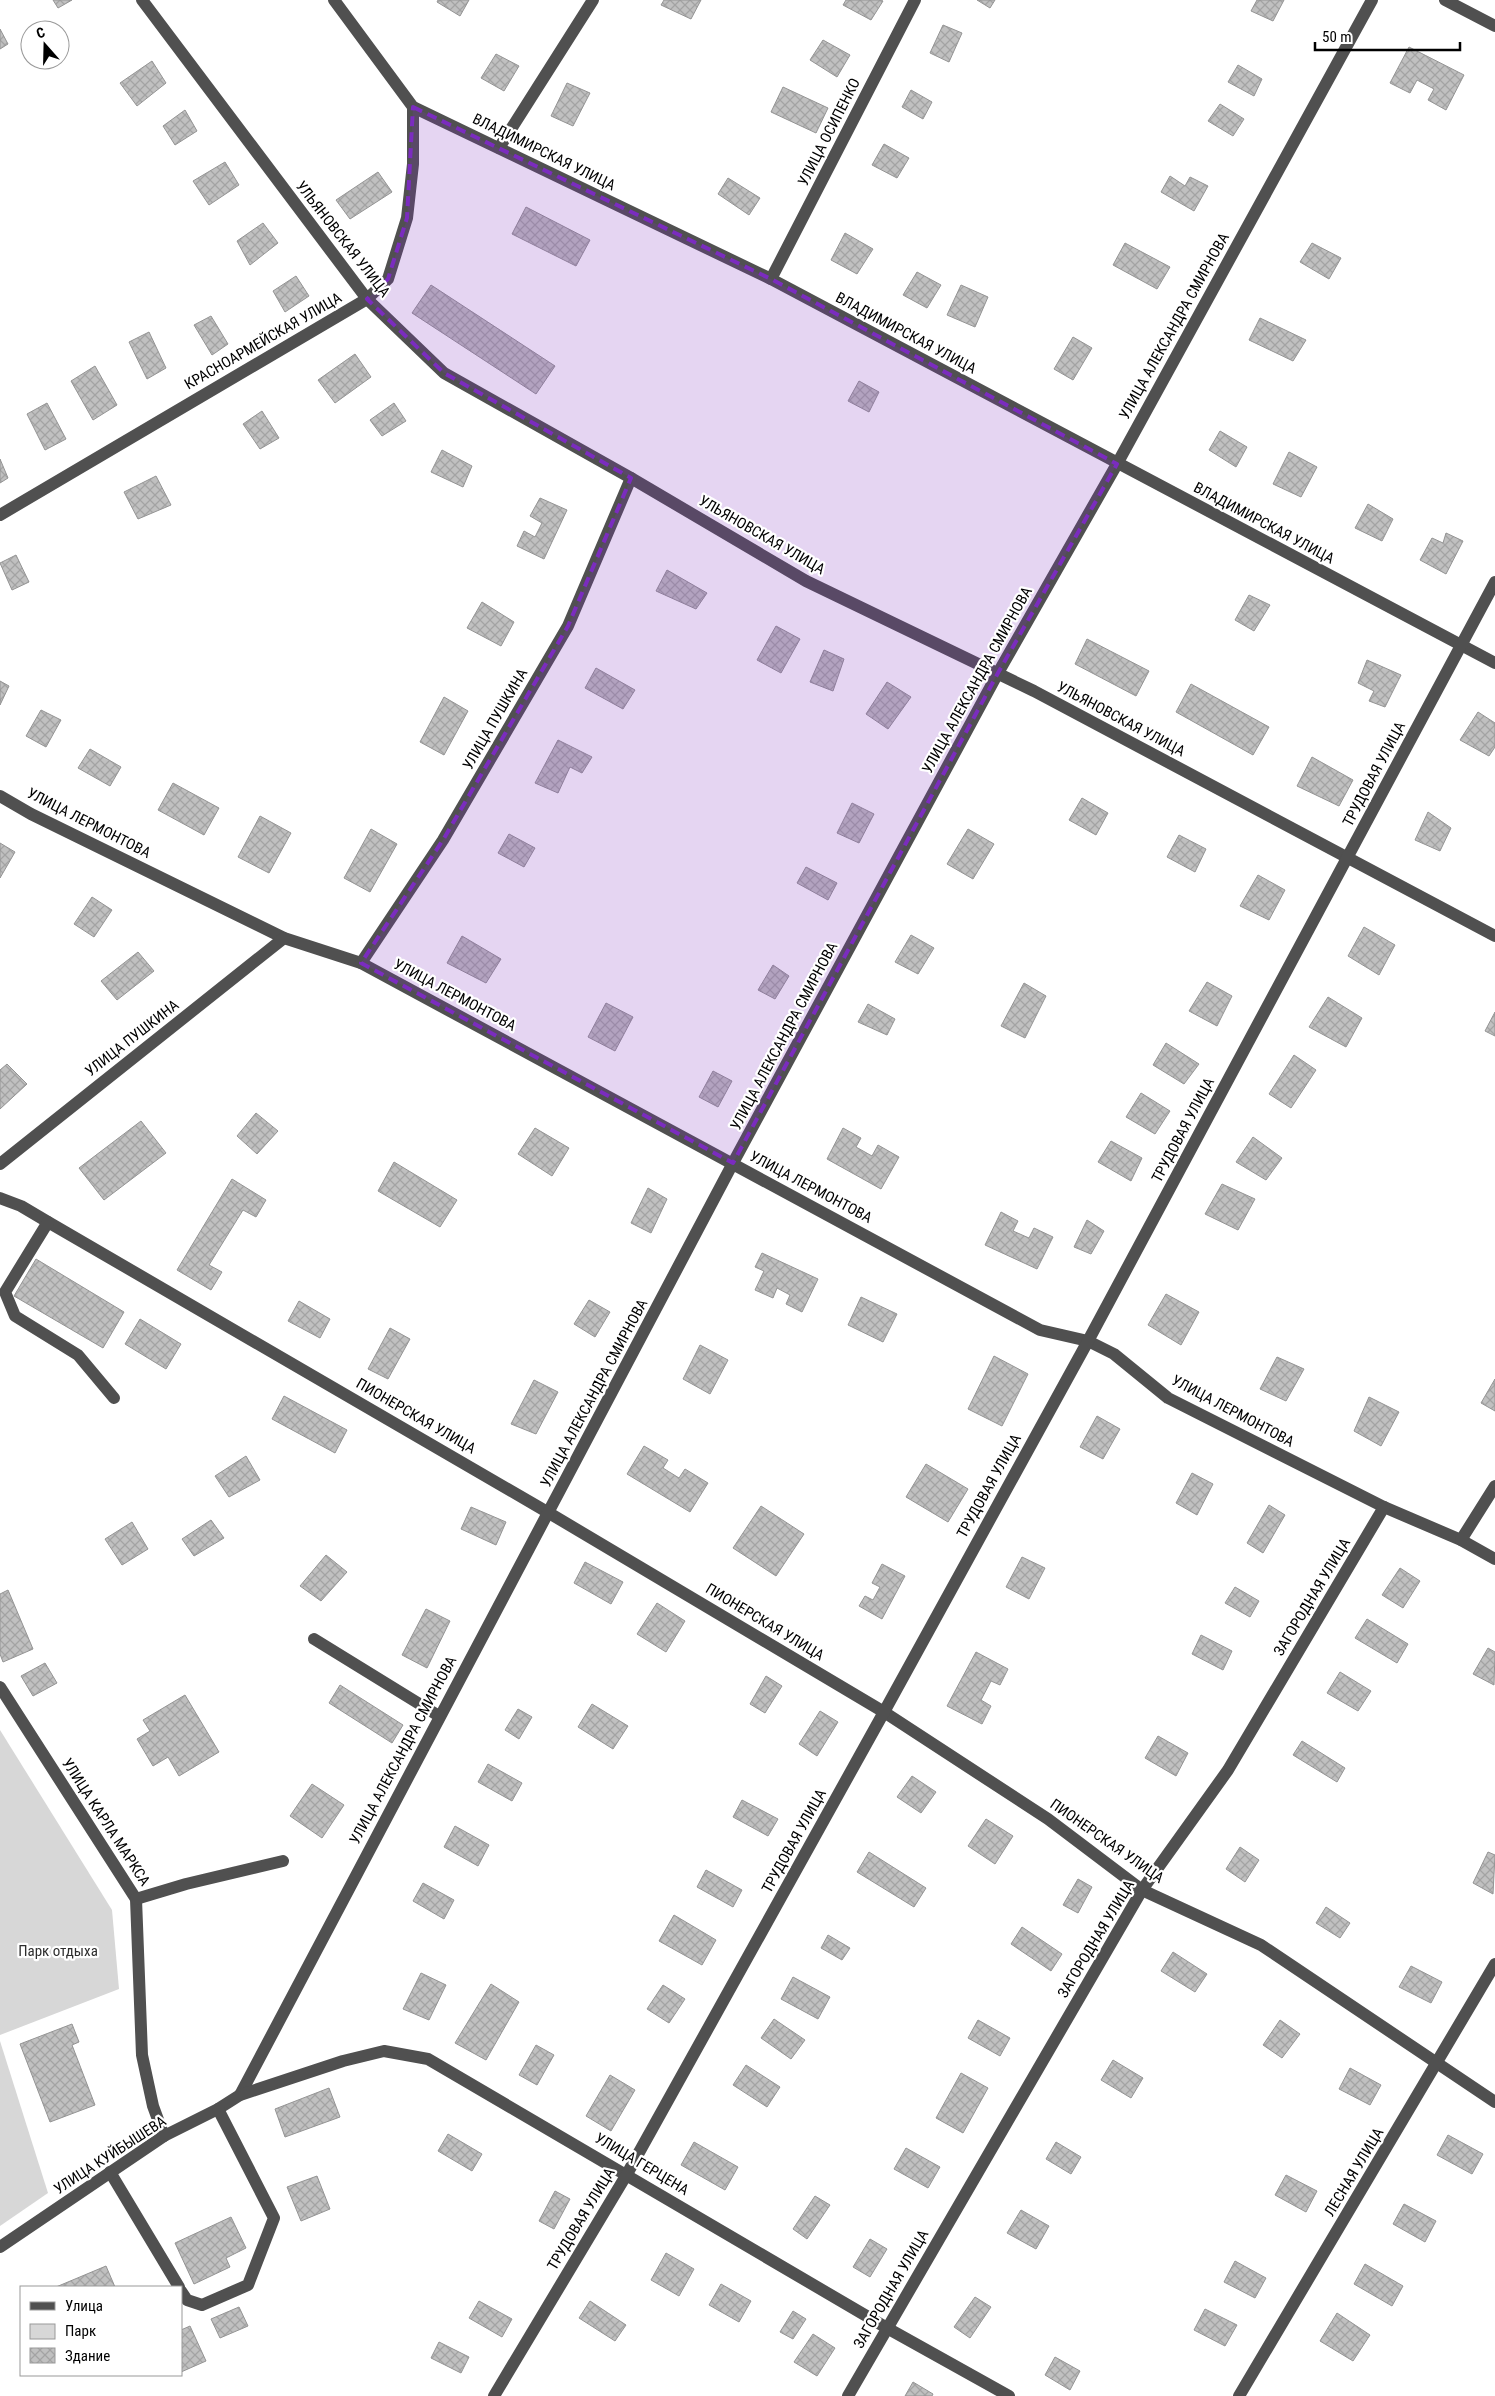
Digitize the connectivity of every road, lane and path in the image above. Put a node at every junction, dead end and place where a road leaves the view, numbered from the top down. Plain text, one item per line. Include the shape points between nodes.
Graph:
1 (142, 0) edge
2 (334, 0) edge
3 (593, 0) edge
4 (915, 0) edge
5 (1372, 0) edge
6 (1445, 0) edge
7 (1495, 26) edge
8 (413, 107) junction
9 (499, 148) junction
10 (771, 279) junction
11 (367, 299) junction
12 (1117, 464) junction
13 (631, 478) junction
14 (0, 515) edge
15 (1495, 582) edge
16 (1462, 646) junction
17 (1495, 663) edge
18 (998, 673) junction
19 (0, 796) edge
20 (1347, 859) junction
21 (1495, 936) edge
22 (284, 938) junction
23 (361, 963) junction
24 (733, 1163) junction
25 (0, 1164) edge
26 (0, 1198) edge
27 (48, 1222) junction
28 (1088, 1341) junction
29 (114, 1398) dead end
30 (1495, 1486) edge
31 (1384, 1507) junction
32 (549, 1513) junction
33 (1461, 1540) junction
34 (1495, 1559) edge
35 (314, 1640) dead end
36 (0, 1687) edge
37 (884, 1712) junction
38 (440, 1716) junction
39 (283, 1861) dead end
40 (1142, 1890) junction
41 (136, 1900) junction
42 (1495, 1964) edge
43 (1437, 2065) junction
44 (240, 2095) junction
45 (1495, 2102) edge
46 (218, 2109) junction
47 (164, 2136) junction
48 (110, 2172) junction
49 (627, 2174) junction
50 (0, 2247) edge
51 (178, 2286) edge
52 (182, 2292) edge
53 (887, 2328) junction
54 (494, 2396) edge
55 (848, 2396) edge
56 (1009, 2396) edge
57 (1239, 2396) edge

1 - 11 street, УЛЬЯНОВСКАЯ УЛИЦА
2 - 8 street, ВЛАДИМИРСКАЯ УЛИЦА
3 - 9 street
4 - 10 street, УЛИЦА ОСИПЕНКО
5 - 12 street, УЛИЦА АЛЕКСАНДРА СМИРНОВА
6 - 7 street
8 - 9 street, ВЛАДИМИРСКАЯ УЛИЦА
8 - 11 street, КРАСНОАРМЕЙСКАЯ УЛИЦА via 413,164 407,218 388,279
9 - 10 street, ВЛАДИМИРСКАЯ УЛИЦА
10 - 12 street, ВЛАДИМИРСКАЯ УЛИЦА
11 - 13 street, УЛЬЯНОВСКАЯ УЛИЦА via 444,373
11 - 14 street, КРАСНОАРМЕЙСКАЯ УЛИЦА
12 - 16 street, ВЛАДИМИРСКАЯ УЛИЦА
12 - 18 street, УЛИЦА АЛЕКСАНДРА СМИРНОВА
13 - 18 street, УЛЬЯНОВСКАЯ УЛИЦА via 806,581
13 - 23 street, УЛИЦА ПУШКИНА via 568,626 443,840
15 - 16 street, ТРУДОВАЯ УЛИЦА
16 - 17 street, ВЛАДИМИРСКАЯ УЛИЦА
16 - 20 street, ТРУДОВАЯ УЛИЦА
18 - 20 street, УЛЬЯНОВСКАЯ УЛИЦА
18 - 24 street, УЛИЦА АЛЕКСАНДРА СМИРНОВА
19 - 22 street, УЛИЦА ЛЕРМОНТОВА via 30,814
20 - 21 street, УЛЬЯНОВСКАЯ УЛИЦА
20 - 28 street, ТРУДОВАЯ УЛИЦА
22 - 23 street, УЛИЦА ЛЕРМОНТОВА
22 - 25 street, УЛИЦА ПУШКИНА
23 - 24 street, УЛИЦА ЛЕРМОНТОВА
24 - 28 street, УЛИЦА ЛЕРМОНТОВА via 1040,1330
24 - 32 street, УЛИЦА АЛЕКСАНДРА СМИРНОВА
26 - 27 street, ПИОНЕРСКАЯ УЛИЦА
27 - 29 street via 5,1292 15,1316 78,1355
27 - 32 street, ПИОНЕРСКАЯ УЛИЦА
28 - 31 street, УЛИЦА ЛЕРМОНТОВА via 1114,1354 1168,1398
28 - 37 street, ТРУДОВАЯ УЛИЦА
30 - 33 street
31 - 33 street, УЛИЦА ЛЕРМОНТОВА
31 - 40 street, ЗАГОРОДНАЯ УЛИЦА via 1228,1770
32 - 37 street, ПИОНЕРСКАЯ УЛИЦА
32 - 38 street, УЛИЦА АЛЕКСАНДРА СМИРНОВА
33 - 34 street, УЛИЦА ЛЕРМОНТОВА
35 - 38 street
36 - 41 street, УЛИЦА КАРЛА МАРКСА
37 - 40 street, ПИОНЕРСКАЯ УЛИЦА via 1048,1819
37 - 49 street, ТРУДОВАЯ УЛИЦА
38 - 44 street, УЛИЦА АЛЕКСАНДРА СМИРНОВА
39 - 41 street via 186,1884
40 - 43 street, ПИОНЕРСКАЯ УЛИЦА via 1261,1945
40 - 53 street, ЗАГОРОДНАЯ УЛИЦА
41 - 47 street, УЛИЦА КАРЛА МАРКСА via 142,2055 152,2106
42 - 43 street, ЛЕСНАЯ УЛИЦА
43 - 45 street, ПИОНЕРСКАЯ УЛИЦА
43 - 57 street, ЛЕСНАЯ УЛИЦА
44 - 46 street, УЛИЦА КУЙБЫШЕВА
44 - 49 street, УЛИЦА ГЕРЦЕНА via 384,2051 428,2059
46 - 47 street, УЛИЦА КУЙБЫШЕВА
46 - 52 street via 274,2218 248,2285 202,2305 187,2300
47 - 48 street, УЛИЦА КУЙБЫШЕВА
48 - 50 street, УЛИЦА КУЙБЫШЕВА
48 - 51 street
49 - 53 street, УЛИЦА ГЕРЦЕНА
49 - 54 street, ТРУДОВАЯ УЛИЦА
53 - 55 street, ЗАГОРОДНАЯ УЛИЦА
53 - 56 street, УЛИЦА ГЕРЦЕНА

